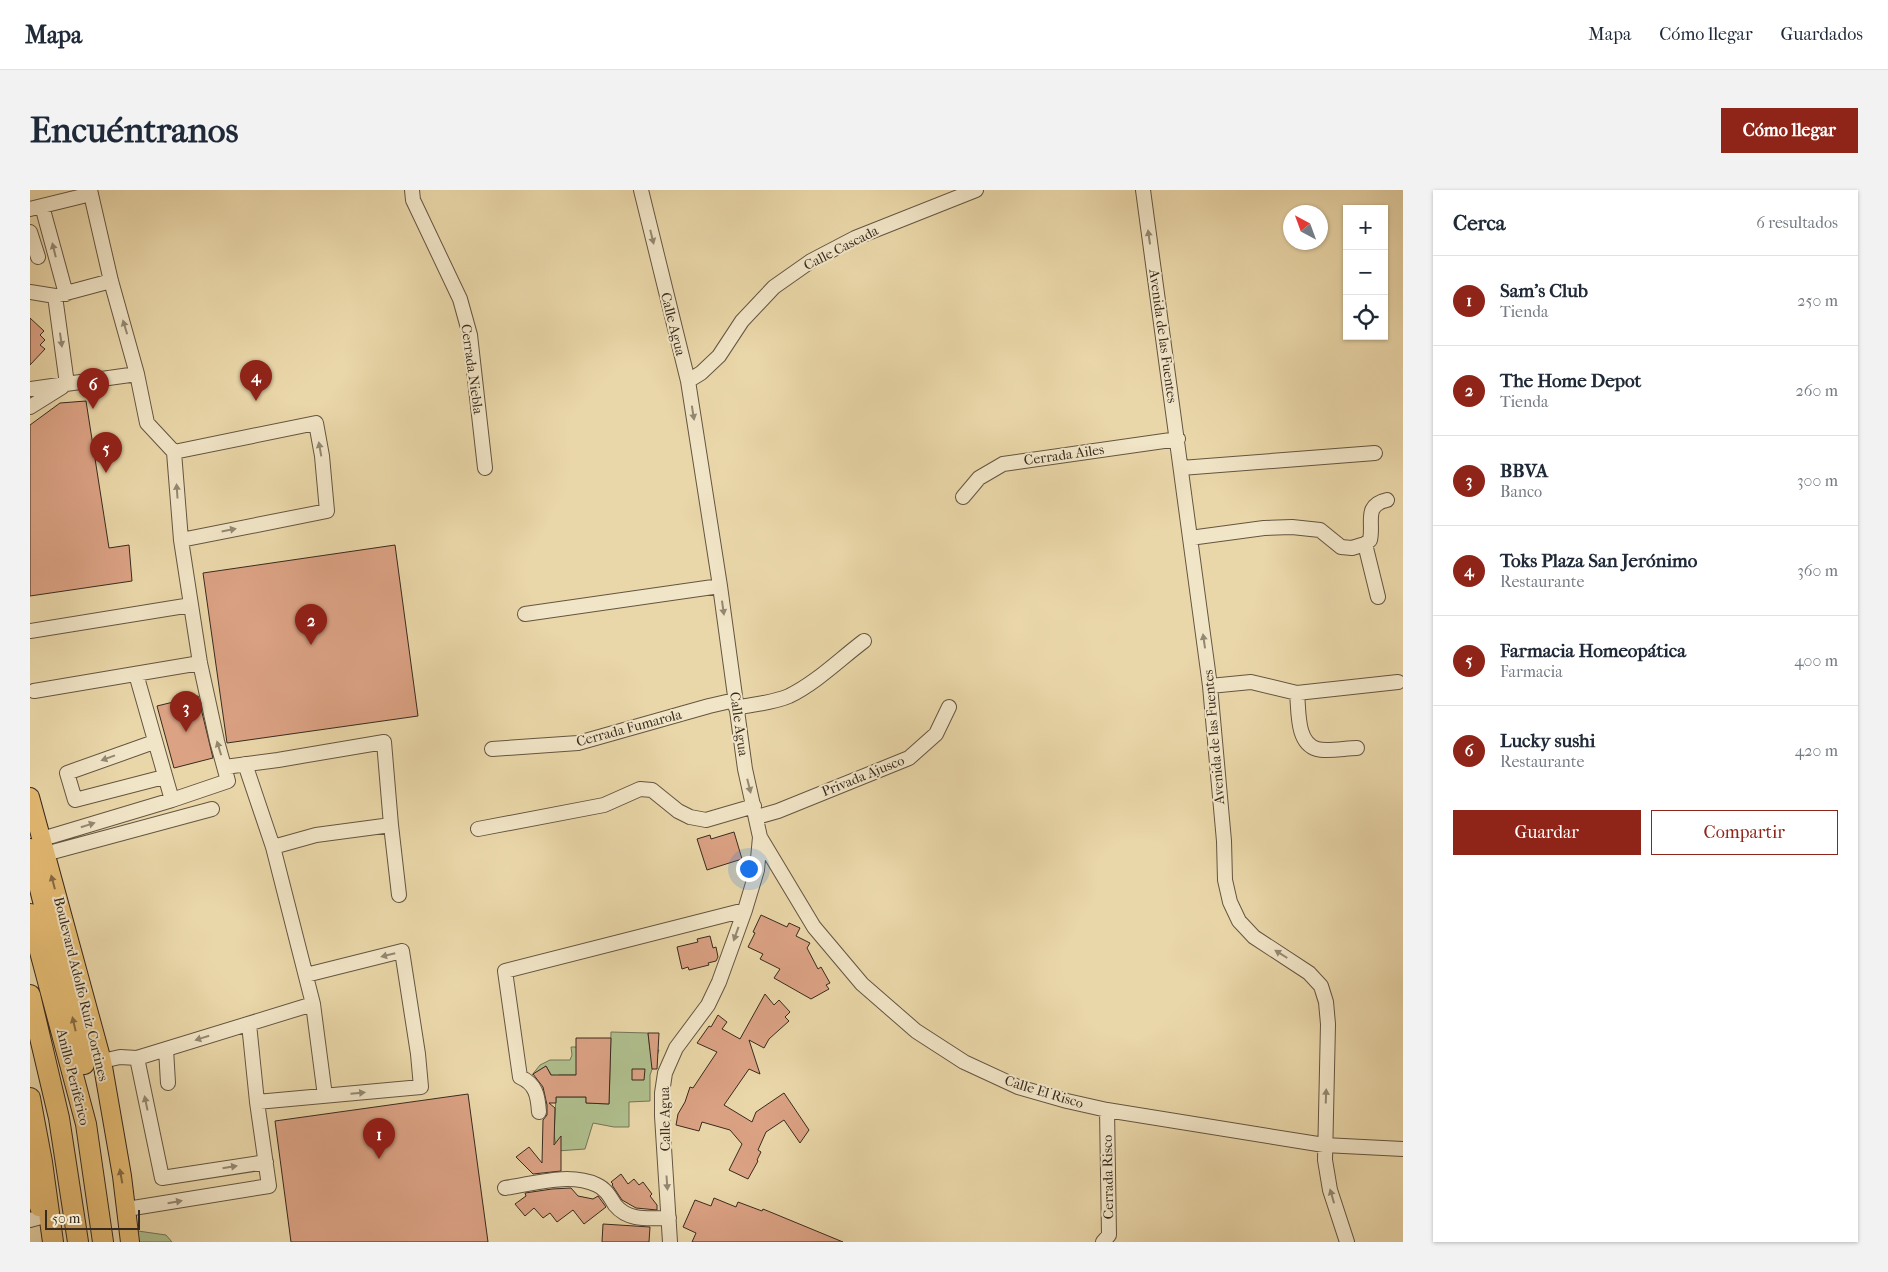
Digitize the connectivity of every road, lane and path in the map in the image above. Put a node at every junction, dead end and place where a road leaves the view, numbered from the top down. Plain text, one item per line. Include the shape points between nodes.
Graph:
1 (412, 190) edge
2 (641, 190) edge
3 (976, 190) edge
4 (1143, 190) edge
5 (90, 192) edge
6 (36, 207) edge
7 (30, 232) edge
8 (38, 257) dead end
9 (111, 281) junction
10 (30, 292) edge
11 (61, 295) junction
12 (137, 374) junction
13 (688, 381) junction
14 (67, 384) junction
15 (30, 389) edge
16 (30, 407) edge
17 (1178, 439) junction
18 (174, 452) junction
19 (1375, 453) dead end
20 (485, 468) dead end
21 (1181, 468) junction
22 (963, 497) dead end
23 (1387, 500) dead end
24 (1190, 538) junction
25 (181, 540) junction
26 (1365, 544) junction
27 (720, 586) junction
28 (1378, 597) dead end
29 (191, 605) junction
30 (526, 614) dead end
31 (30, 631) edge
32 (864, 641) dead end
33 (200, 662) junction
34 (136, 674) junction
35 (1398, 682) dead end
36 (1210, 686) junction
37 (34, 691) dead end
38 (1297, 693) junction
39 (736, 704) junction
40 (949, 708) dead end
41 (154, 742) junction
42 (1357, 748) dead end
43 (492, 750) dead end
44 (245, 764) junction
45 (225, 767) junction
46 (164, 777) junction
47 (30, 798) edge
48 (172, 800) junction
49 (212, 809) dead end
50 (756, 812) junction
51 (391, 826) junction
52 (478, 829) dead end
53 (760, 837) junction
54 (272, 847) junction
55 (39, 848) edge
56 (399, 895) dead end
57 (745, 910) junction
58 (30, 914) edge
59 (30, 936) edge
60 (306, 975) junction
61 (30, 995) edge
62 (313, 1004) junction
63 (249, 1024) junction
64 (30, 1045) edge
65 (166, 1049) junction
66 (137, 1058) junction
67 (102, 1061) junction
68 (168, 1084) dead end
69 (325, 1096) junction
70 (30, 1098) edge
71 (257, 1102) junction
72 (1107, 1110) junction
73 (539, 1112) dead end
74 (86, 1124) junction
75 (1324, 1145) junction
76 (1403, 1149) edge
77 (36, 1160) edge
78 (266, 1162) junction
79 (505, 1188) dead end
80 (127, 1209) junction
81 (35, 1210) edge
82 (669, 1218) junction
83 (44, 1242) edge
84 (53, 1242) edge
85 (66, 1242) edge
86 (78, 1242) edge
87 (93, 1242) edge
88 (103, 1242) edge
89 (130, 1242) edge
90 (670, 1242) edge
91 (1103, 1242) edge
92 (1347, 1242) edge

1 - 20 street, Cerrada Niebla via 413,200 460,299 470,335
2 -> 13 street, Calle Agua
3 - 13 street, Calle Cascada via 855,238 811,261 774,287 742,322 719,356
17 -> 4 street, Avenida de las Fuentes
5 - 6 street
5 - 9 street
11 -> 6 street
7 - 8 street
9 - 11 street
12 -> 9 street
10 - 11 street
11 -> 14 street
12 - 14 street
12 - 18 street via 147,423
13 -> 27 street, Calle Agua
14 - 15 street
14 - 16 street
17 - 21 street, Avenida de las Fuentes
17 - 22 street, Cerrada Ailes via 1003,464 979,478
25 -> 18 street
25 -> 18 street via 327,511 316,423
19 - 21 street
21 - 24 street, Avenida de las Fuentes
23 - 26 street via 1377,502 1373,507 1370,540
24 - 26 street via 1292,527 1320,530 1341,547
36 -> 24 street, Avenida de las Fuentes
25 - 29 street
26 - 28 street
27 - 30 street
27 -> 39 street, Calle Agua
29 - 31 street
29 - 33 street
32 - 39 street, Cerrada Fumarola via 790,695 777,700
33 - 34 street
45 -> 33 street
34 - 37 street
34 - 41 street
35 - 38 street
36 - 38 street via 1251,682
75 -> 36 street, Avenida de las Fuentes via 1326,1002 1321,986 1309,972 1254,937 1239,921 1230,902 1225,880
38 - 42 street via 1303,738 1309,745 1318,750
39 - 43 street, Cerrada Fumarola via 709,706 578,744
39 -> 50 street, Calle Agua via 745,769
40 - 50 street, Privada Ajusco via 936,734 909,758 778,810
41 - 46 street
41 -> 46 street via 67,773 75,800
44 - 45 street
44 - 51 street via 384,742
44 - 54 street
45 - 48 street via 228,781
46 - 48 street
47 - 55 main road, Boulevard Adolfo Ruiz Cortines
55 -> 48 street
49 - 55 street
50 - 52 street, Privada Ajusco via 706,820 690,817 652,790 640,789 604,805
50 - 53 street, Calle Agua
51 - 54 street via 316,834
51 - 56 street
53 - 57 street, Calle Agua via 757,870
53 - 72 street, Calle El Risco via 814,927 862,984 916,1031 964,1062 1018,1087
54 - 60 street
67 -> 55 main road, Boulevard Adolfo Ruiz Cortines
74 -> 55 highway via 84,1067
57 - 73 street via 506,971 520,1077 534,1088
57 -> 82 street, Calle Agua via 708,1005 676,1048 665,1073 662,1116
58 - 74 highway, Anillo Periférico
59 - 87 highway via 73,1115
60 - 62 street
69 -> 60 street via 421,1087 408,985 402,951
61 - 86 highway via 59,1118
62 - 63 street
62 - 69 street
63 -> 65 street
63 - 71 street
64 - 85 highway via 55,1157
65 - 66 street
65 - 68 street
66 - 67 street
66 - 78 street via 162,1178
80 -> 67 main road, Boulevard Adolfo Ruiz Cortines
69 - 71 street
70 - 77 highway
71 - 78 street
72 - 75 street, Calle El Risco
72 - 91 street, Cerrada Risco via 1109,1235
74 - 88 highway, Anillo Periférico
75 - 76 street, Calle El Risco
92 -> 75 street, Avenida de las Fuentes via 1330,1190
77 - 81 main road
77 - 84 highway
80 -> 78 street via 269,1186
79 - 82 street via 575,1179 598,1185 621,1211 632,1218
80 - 89 main road, Boulevard Adolfo Ruiz Cortines
81 - 83 main road
82 - 90 street, Calle Agua

